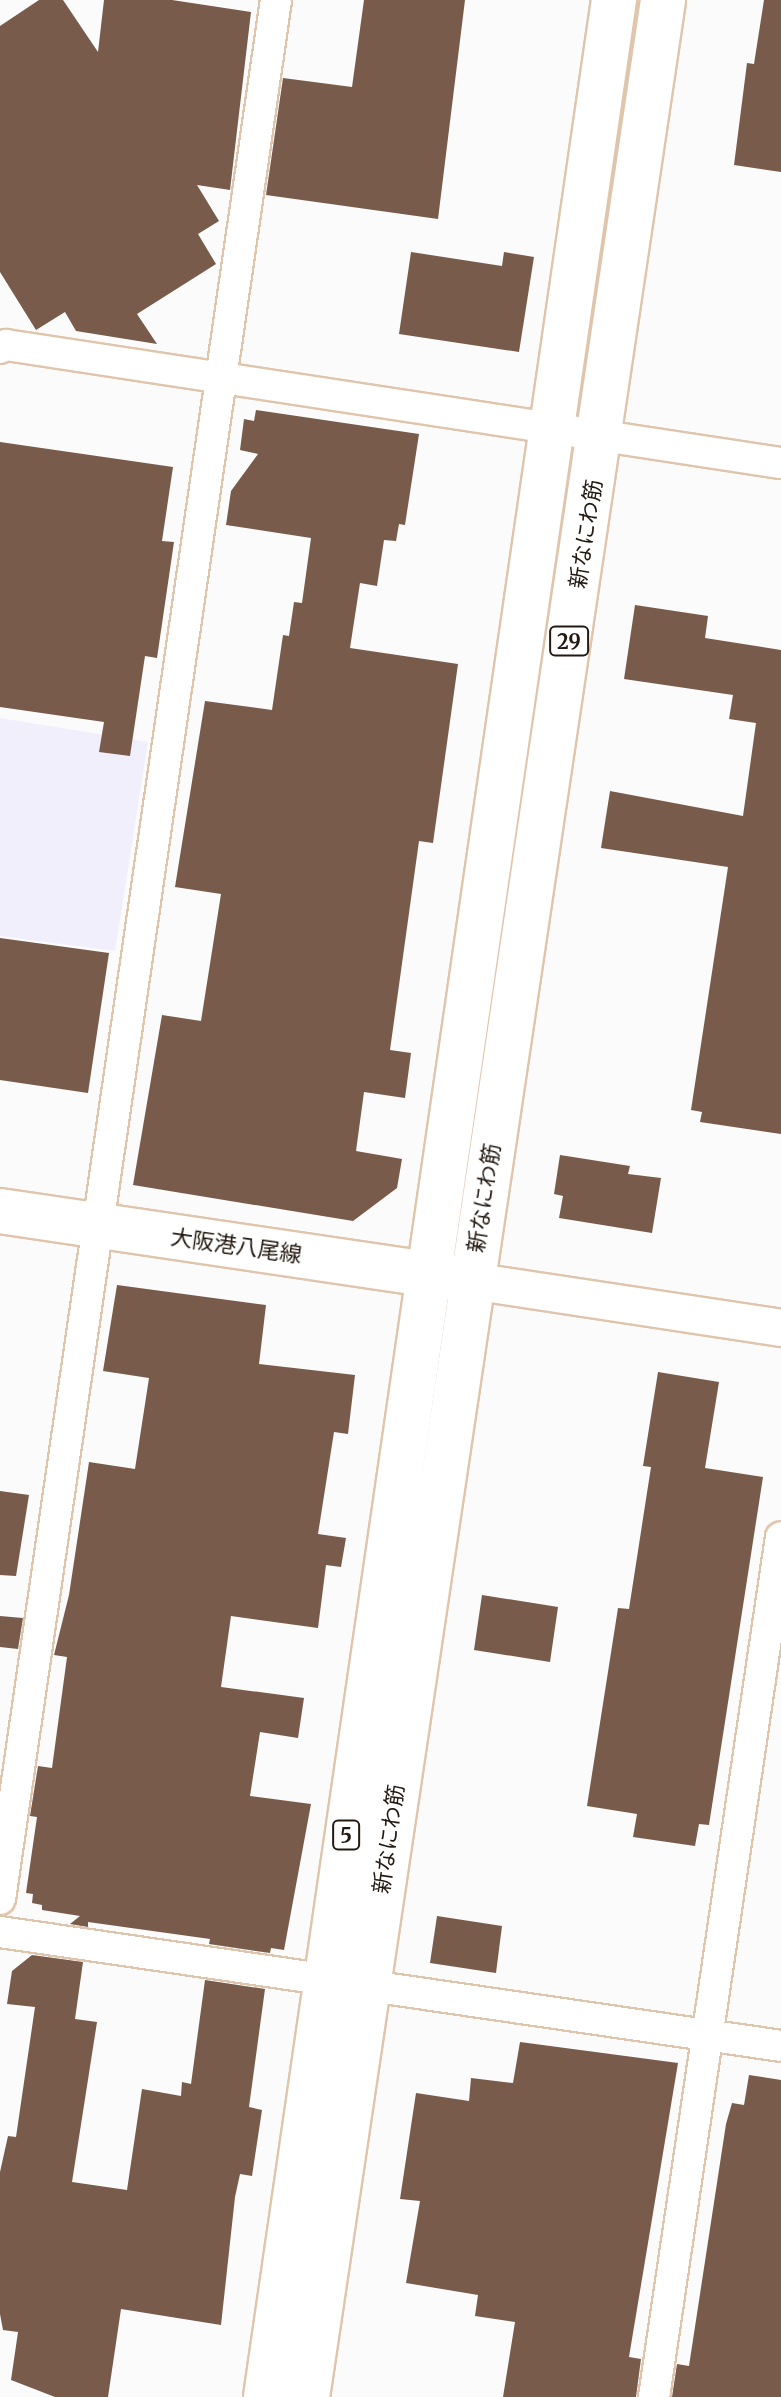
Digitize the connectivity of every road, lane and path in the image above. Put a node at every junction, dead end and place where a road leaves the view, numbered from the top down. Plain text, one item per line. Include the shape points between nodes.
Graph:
1 (276, 0) edge
2 (614, 0) edge
3 (663, 0) edge
4 (2, 343) edge
5 (223, 378) junction
6 (552, 427) junction
7 (601, 435) junction
8 (781, 463) edge
9 (0, 1211) edge
10 (94, 1227) junction
11 (426, 1273) junction
12 (471, 1281) junction
13 (781, 1328) edge
14 (781, 1537) edge
15 (0, 1899) edge
16 (0, 1932) edge
17 (325, 1979) junction
18 (368, 1983) junction
19 (707, 2036) junction
20 (781, 2046) edge
21 (266, 2397) edge
22 (307, 2397) edge
23 (654, 2397) edge

1 - 5 street
2 - 6 main road, 新なにわ筋 / 29
3 - 7 main road, 新なにわ筋 / 29
4 - 5 street
5 - 6 street
5 - 10 street
6 - 7 street
6 - 11 main road, 新なにわ筋 / 29
7 - 8 street
7 - 12 main road, 新なにわ筋 / 29
9 - 10 main road, 大阪港八尾線
10 - 11 main road, 大阪港八尾線
10 - 15 street
11 - 12 main road, 大阪港八尾線
11 - 17 main road, 新なにわ筋 / 5
12 - 13 street
12 - 18 main road, 新なにわ筋 / 5
14 - 19 street
16 - 17 street
17 - 18 street
17 - 21 main road, 新なにわ筋 / 5
18 - 19 street
18 - 22 main road, 新なにわ筋 / 5
19 - 20 street
19 - 23 street

